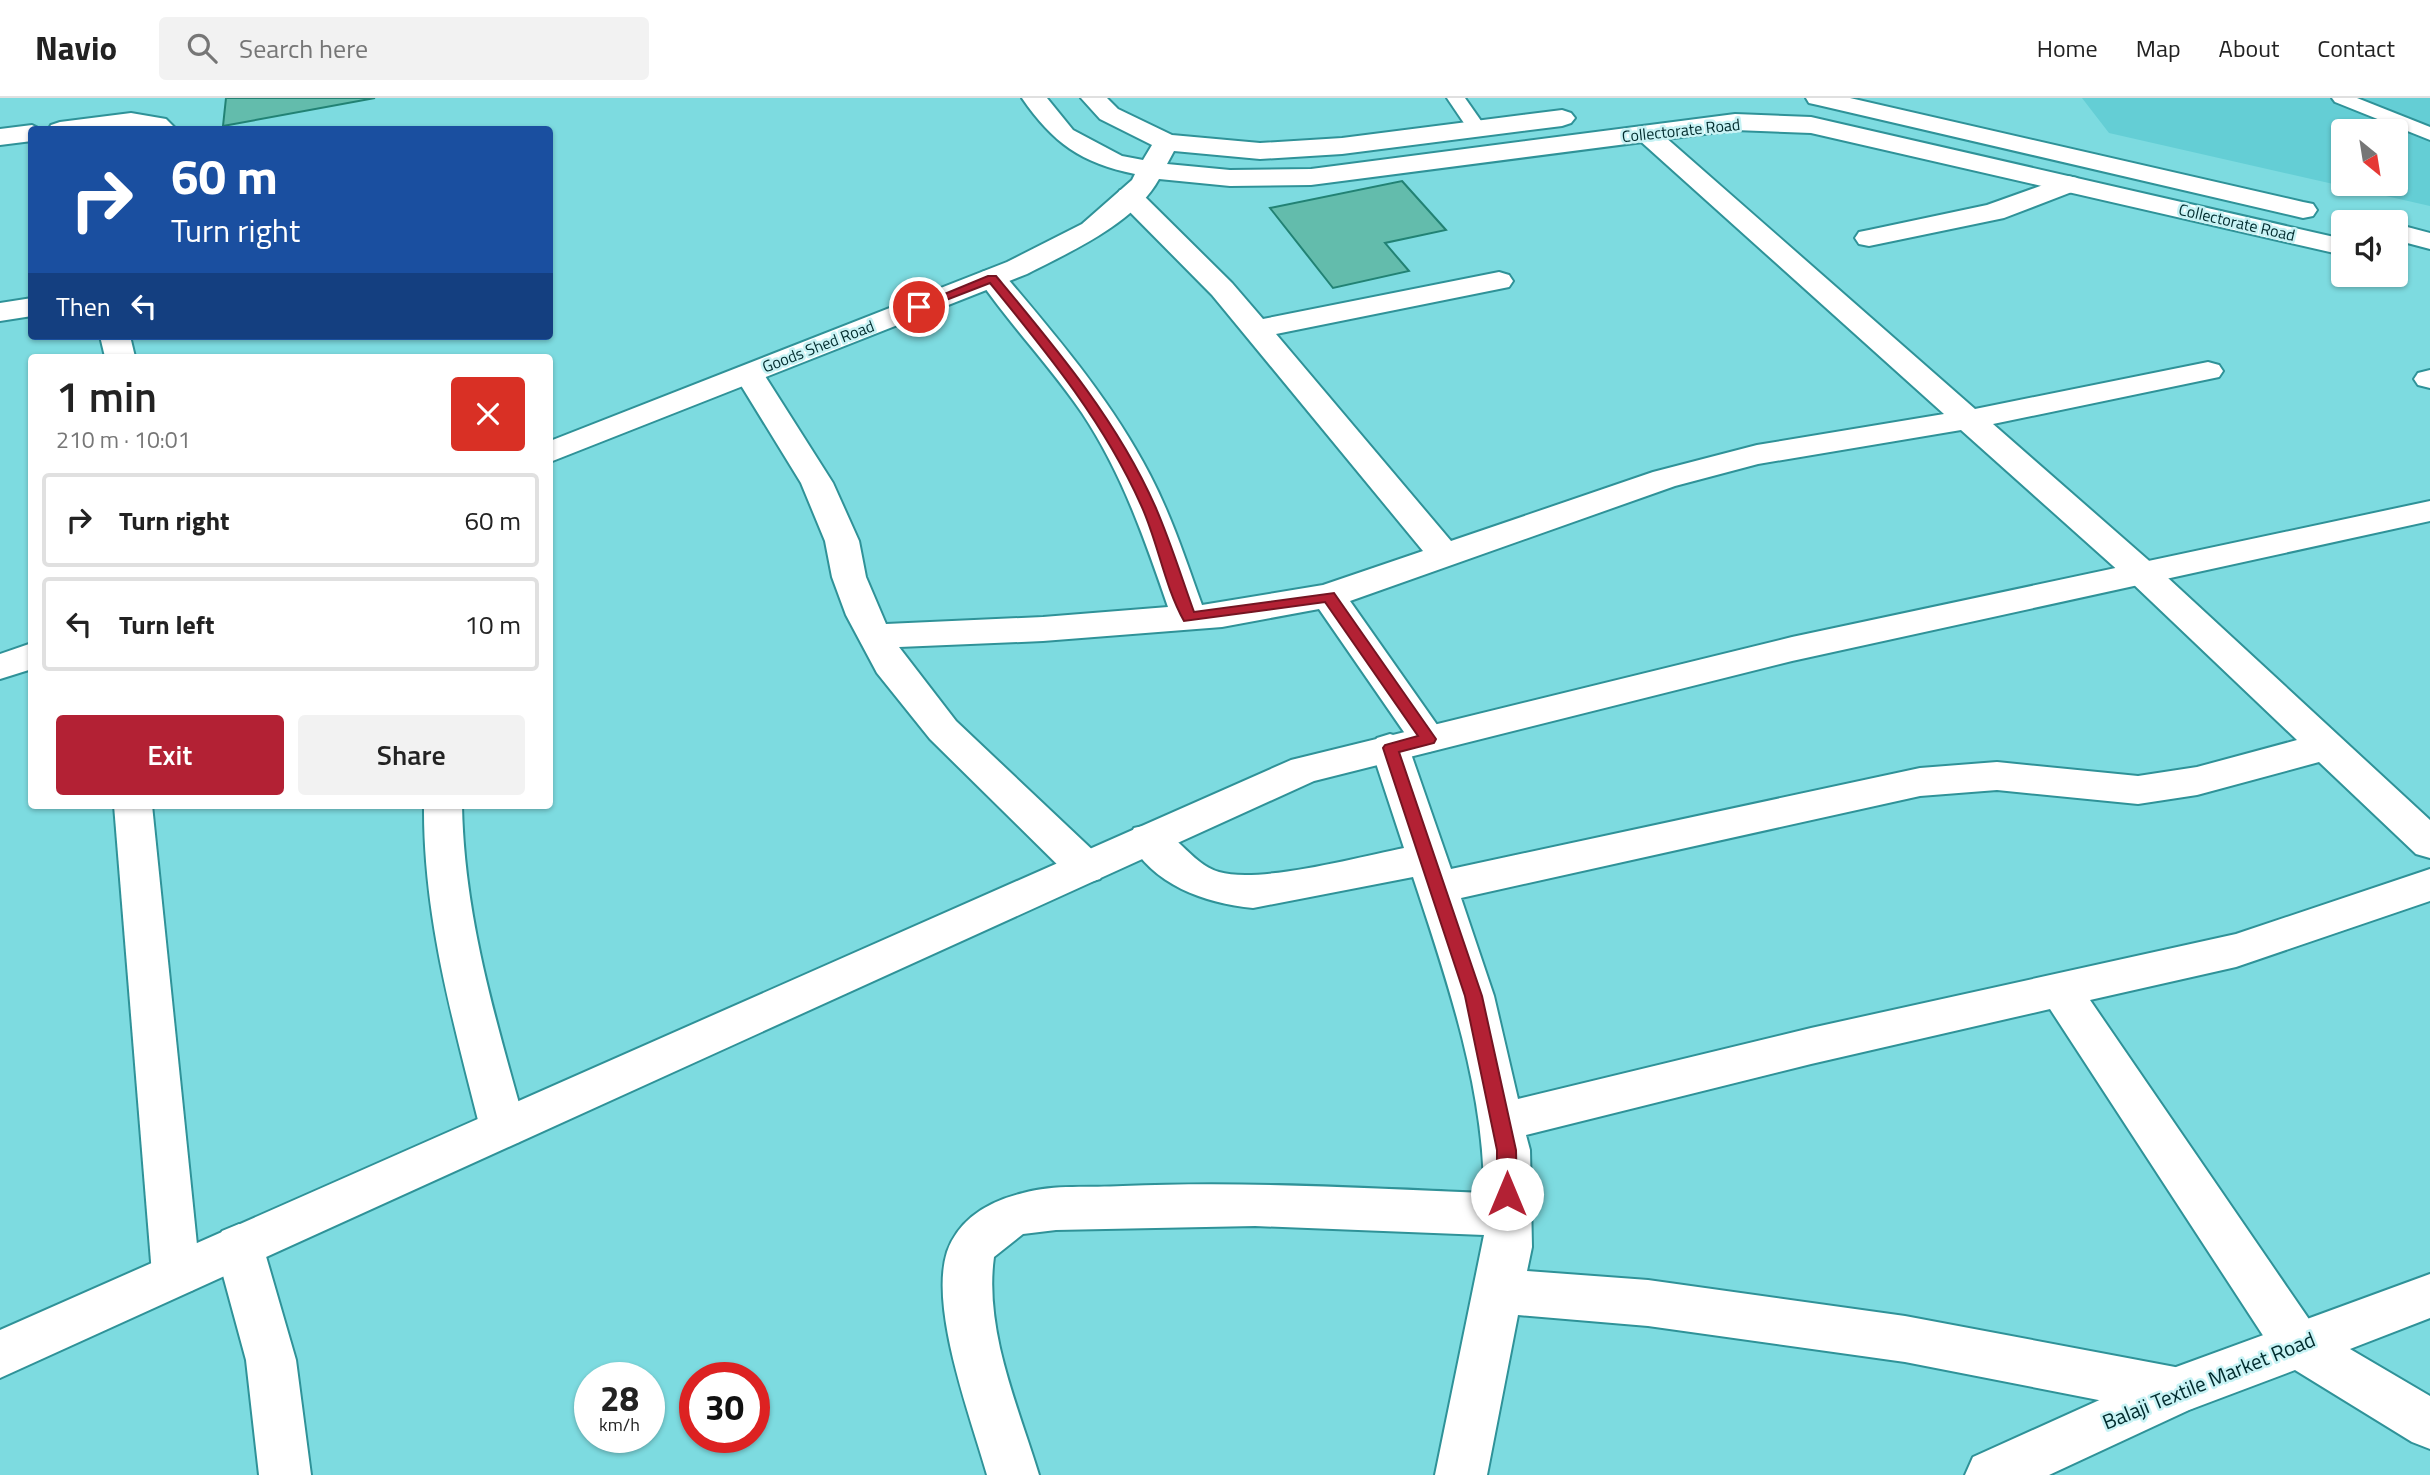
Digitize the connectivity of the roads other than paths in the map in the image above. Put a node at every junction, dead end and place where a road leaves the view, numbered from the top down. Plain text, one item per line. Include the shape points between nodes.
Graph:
1 (1034, 98) edge
2 (1093, 98) edge
3 (1456, 98) edge
4 (1819, 98) edge
5 (2341, 98) edge
6 (1586, 115) dead end
7 (1768, 123) junction
8 (91, 126) edge
9 (159, 126) edge
10 (1477, 128) junction
11 (28, 134) edge
12 (1647, 134) junction
13 (2430, 134) edge
14 (0, 137) edge
15 (1166, 142) junction
16 (1150, 170) junction
17 (2068, 184) junction
18 (1129, 196) junction
19 (2326, 216) dead end
20 (2408, 235) edge
21 (1869, 238) dead end
22 (2430, 241) edge
23 (2331, 244) edge
24 (2408, 262) edge
25 (2430, 267) edge
26 (992, 278) junction
27 (1499, 281) dead end
28 (28, 308) edge
29 (0, 312) edge
30 (1257, 329) junction
31 (2208, 372) dead end
32 (749, 373) junction
33 (1970, 419) junction
34 (553, 451) edge
35 (2430, 511) edge
36 (1446, 557) junction
37 (2143, 574) junction
38 (1328, 596) junction
39 (1189, 617) junction
40 (875, 636) junction
41 (28, 656) edge
42 (0, 667) edge
43 (1409, 744) junction
44 (2327, 747) junction
45 (133, 809) edge
46 (443, 809) edge
47 (1148, 839) junction
48 (2430, 843) edge
49 (1086, 868) junction
50 (1432, 874) junction
51 (2430, 885) edge
52 (2060, 990) junction
53 (1501, 1122) junction
54 (503, 1129) junction
55 (1507, 1215) junction
56 (239, 1246) junction
57 (176, 1274) junction
58 (1500, 1291) junction
59 (2430, 1297) edge
60 (2297, 1344) junction
61 (0, 1354) edge
62 (2175, 1391) junction
63 (2430, 1424) edge
64 (285, 1475) edge
65 (1013, 1475) edge
66 (1461, 1475) edge
67 (1992, 1475) edge

1 - 16 street, Collectorate Road via 1063,135 1114,162
2 - 15 street via 1109,114
3 - 10 lane
4 - 7 street
4 - 19 street, Collectorate Road
5 - 13 lane
6 - 10 street
7 - 12 street, Collectorate Road via 1735,122
7 - 17 street, Collectorate Road via 1811,125
8 - 9 street via 152,121
10 - 15 street via 1342,146 1260,151
11 - 14 street
12 - 16 street, Collectorate Road via 1311,177 1230,178
12 - 33 street
15 - 16 street, Goods Shed Road
16 - 18 street, Goods Shed Road
17 - 21 street via 1994,212
17 - 23 street, Collectorate Road
18 - 26 street, Goods Shed Road via 1092,230
18 - 30 street
20 - 22 street
24 - 25 street
26 - 32 street, Goods Shed Road
26 - 39 street via 1068,370 1113,440 1148,505
27 - 30 street
28 - 29 street
30 - 36 street
31 - 33 street
32 - 34 street, Goods Shed Road
32 - 40 street via 817,483
33 - 36 street via 1757,456 1664,479
33 - 37 street
35 - 37 street
36 - 38 street
37 - 43 street via 1793,649
37 - 44 street
38 - 39 street
38 - 43 street
39 - 40 street
40 - 49 street via 890,664 943,730
41 - 42 street
43 - 47 street via 1304,770
43 - 50 street
44 - 48 street
44 - 50 street via 2197,781 2138,790 1997,776 1920,782
45 - 57 street
46 - 54 street via 444,873 457,947
47 - 49 street
47 - 50 street via 1181,872 1226,891
49 - 54 street
50 - 53 street via 1473,996
51 - 52 street via 2236,950
52 - 53 street
52 - 60 street
53 - 55 street via 1507,1150
54 - 56 street
55 - 58 street via 1508,1247
55 - 65 street via 1178,1203 1052,1210 1011,1217 988,1231 972,1250 966,1280 968,1310
56 - 57 street
56 - 64 street via 271,1360
57 - 61 street
58 - 62 street via 1648,1303 1905,1339
58 - 66 street
59 - 60 street, Balaji Textile Market Road
60 - 62 street, Balaji Textile Market Road
60 - 63 street
62 - 67 street, Balaji Textile Market Road

